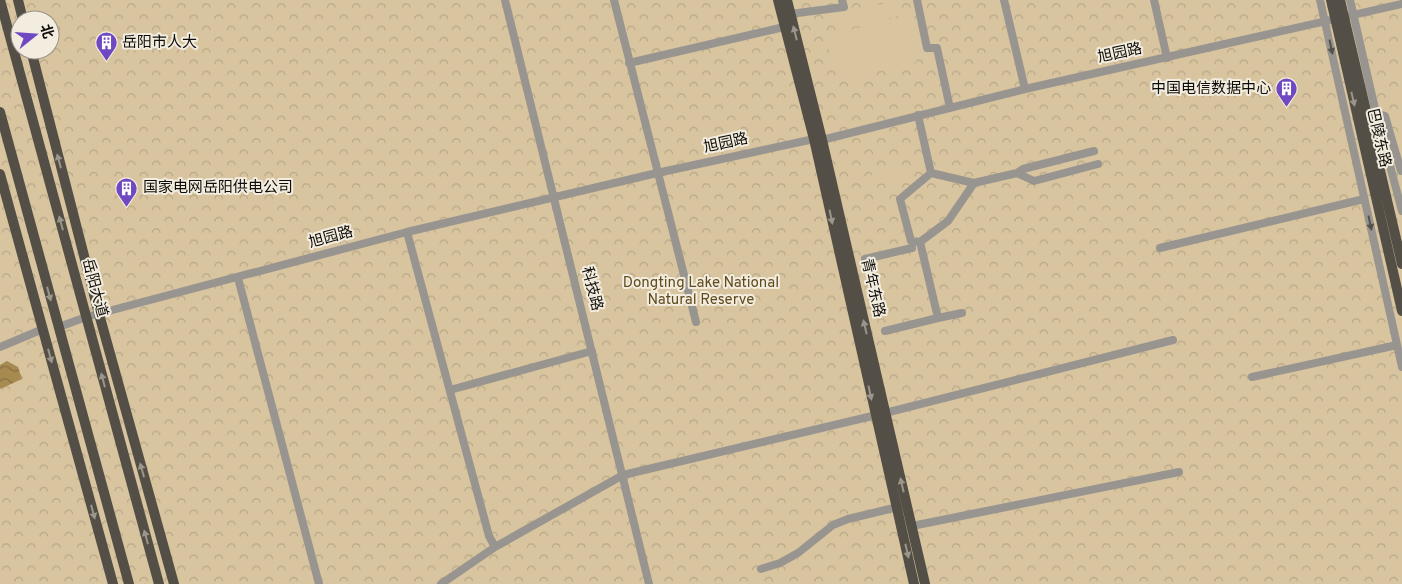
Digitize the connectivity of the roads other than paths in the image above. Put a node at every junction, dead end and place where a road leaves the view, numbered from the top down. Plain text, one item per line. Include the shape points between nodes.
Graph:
1 (0, 0) edge
2 (505, 0) edge
3 (614, 0) edge
4 (778, 0) edge
5 (787, 0) edge
6 (842, 0) edge
7 (917, 0) edge
8 (1004, 0) edge
9 (1154, 0) edge
10 (1320, 0) edge
11 (1331, 0) edge
12 (1340, 0) edge
13 (1350, 0) edge
14 (1402, 4) edge
15 (790, 14) junction
16 (1340, 18) junction
17 (784, 27) junction
18 (1167, 58) junction
19 (33, 60) edge
20 (629, 63) junction
21 (1025, 89) junction
22 (950, 108) junction
23 (0, 112) edge
24 (918, 115) junction
25 (1372, 115) junction
26 (818, 140) junction
27 (1094, 151) dead end
28 (1083, 154) junction
29 (1098, 164) dead end
30 (1086, 166) junction
31 (1401, 171) edge
32 (657, 173) junction
33 (931, 173) junction
34 (1017, 173) junction
35 (0, 174) edge
36 (1394, 176) junction
37 (974, 182) junction
38 (554, 197) junction
39 (1364, 198) junction
40 (1402, 211) edge
41 (407, 232) junction
42 (920, 244) junction
43 (912, 245) junction
44 (1160, 248) dead end
45 (865, 259) dead end
46 (1402, 264) edge
47 (238, 278) junction
48 (1402, 311) edge
49 (962, 313) dead end
50 (99, 314) junction
51 (86, 317) junction
52 (938, 318) junction
53 (696, 322) dead end
54 (58, 327) junction
55 (43, 329) junction
56 (885, 332) dead end
57 (1173, 340) dead end
58 (1397, 345) junction
59 (0, 347) edge
60 (592, 351) junction
61 (1402, 367) edge
62 (1252, 377) dead end
63 (450, 390) junction
64 (880, 414) junction
65 (1179, 472) dead end
66 (623, 475) junction
67 (901, 506) junction
68 (912, 526) junction
69 (495, 547) junction
70 (761, 569) dead end
71 (113, 584) edge
72 (129, 584) edge
73 (159, 584) edge
74 (174, 584) edge
75 (319, 584) edge
76 (441, 584) edge
77 (648, 584) edge
78 (914, 584) edge
79 (925, 584) edge

51 -> 1 main road, 岳阳大道
2 - 38 street, 科技路
3 - 20 street
4 - 17 main road, 青年东路
5 - 15 main road, 青年东路
6 - 15 street via 844,6
7 - 22 street via 927,48 937,48
8 - 21 street
9 - 18 street
10 - 16 street
11 - 16 main road, 巴陵东路
12 - 16 main road, 巴陵东路
13 - 16 street
14 - 16 street, 旭园路
26 -> 15 main road, 青年东路
16 - 18 street, 旭园路
16 - 25 main road, 巴陵东路
16 -> 39 street
16 -> 48 main road, 巴陵东路
17 - 20 street
17 - 26 main road, 青年东路
18 - 21 street, 旭园路
50 -> 19 main road
20 - 32 street
21 - 22 street, 旭园路
22 - 24 street, 旭园路
23 -> 54 main road
24 - 26 street, 旭园路
24 - 33 street
25 - 31 street via 1386,116
25 - 36 street
25 - 46 main road, 巴陵东路
26 - 32 street, 旭园路
26 - 64 main road, 青年东路
27 - 28 street
28 - 30 street
28 - 34 street
29 - 30 street
30 - 34 street via 1034,181
31 - 36 street
32 - 38 street, 旭园路
32 - 53 street
33 - 37 street
33 - 43 street via 900,199
34 - 37 street
35 - 55 main road
36 - 40 street
37 - 42 street via 948,221
38 - 41 street, 旭园路
38 - 60 street, 科技路
39 - 44 street
39 -> 58 street
41 - 47 street, 旭园路
41 - 63 street
42 - 43 street
42 - 52 street
43 - 45 street
47 - 50 street, 旭园路
47 - 75 street
49 - 52 street
50 - 51 street, 旭园路
74 -> 50 main road
51 - 54 street, 旭园路
73 -> 51 main road, 岳阳大道
52 - 56 street
54 - 72 main road
55 - 59 street
55 -> 71 main road
57 - 64 street
58 - 61 street
58 - 62 street
60 - 63 street
60 - 66 street, 科技路
63 - 69 street via 489,536
64 - 66 street
64 - 67 main road, 青年东路
65 - 68 street
66 - 69 street
66 - 77 street, 科技路
67 - 68 main road, 青年东路
67 - 70 street via 833,525 798,553
67 -> 78 main road, 青年东路
68 - 79 main road, 青年东路
69 - 76 street

